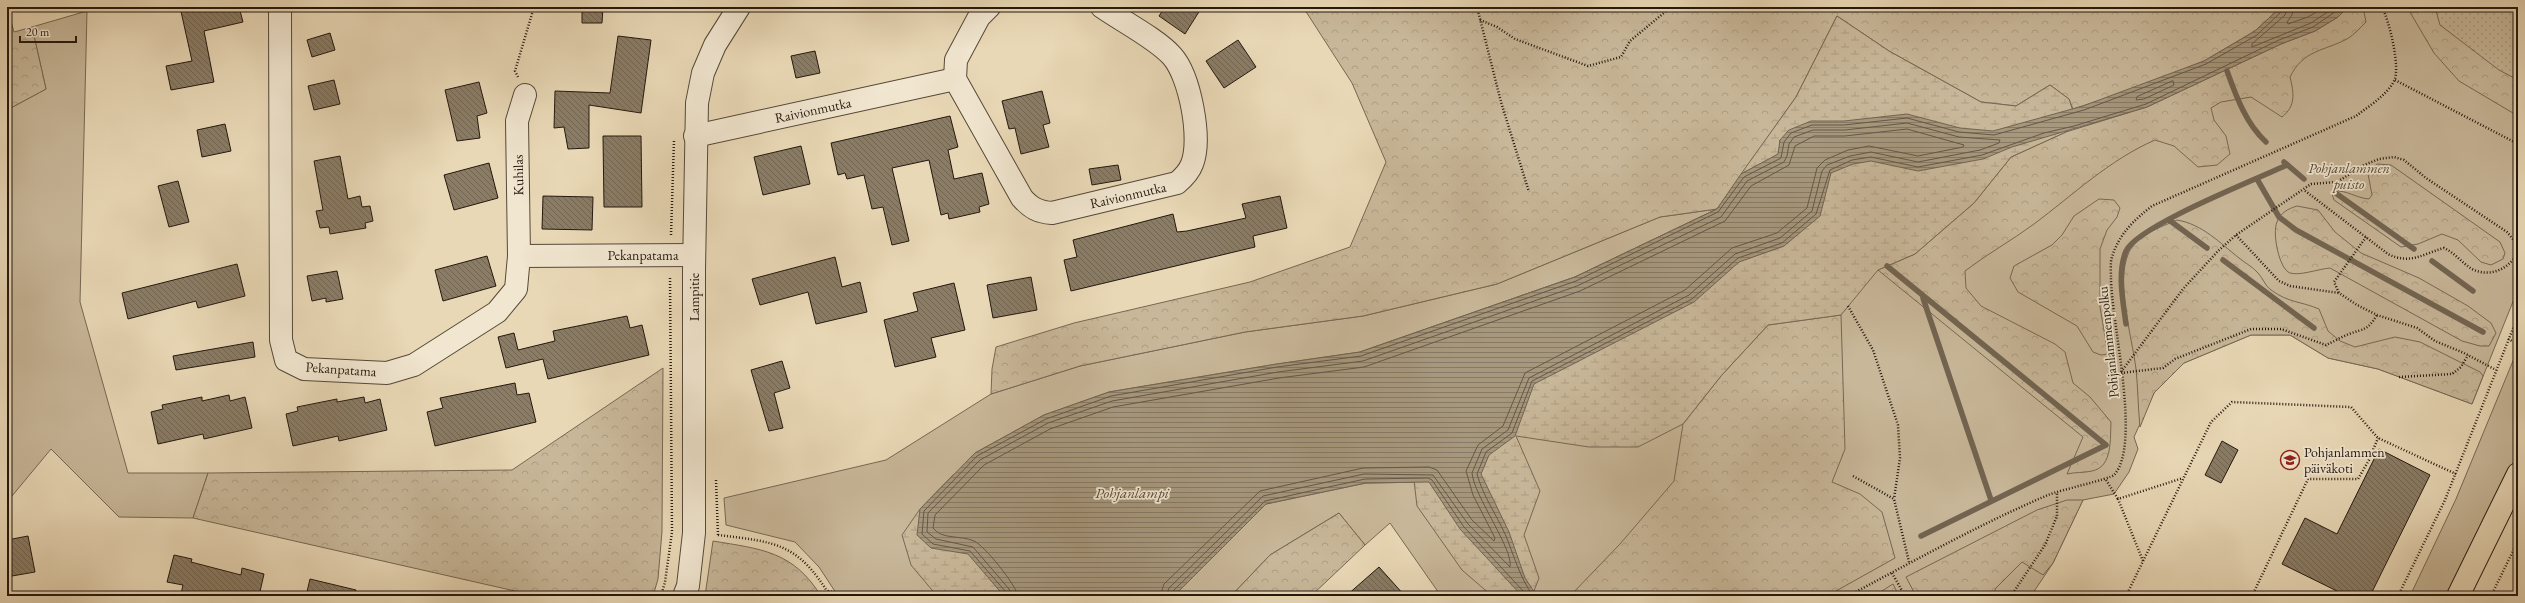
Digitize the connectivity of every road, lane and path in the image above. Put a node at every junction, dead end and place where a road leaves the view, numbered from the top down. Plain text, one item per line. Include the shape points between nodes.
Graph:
1 (280, 7) edge
2 (534, 7) edge
3 (739, 7) edge
4 (989, 7) edge
5 (1102, 7) edge
6 (1477, 7) edge
7 (1671, 7) edge
8 (2382, 7) edge
9 (1480, 20) junction
10 (955, 79) junction
11 (2395, 80) junction
12 (525, 95) joint
13 (695, 136) junction
14 (2518, 144) edge
15 (2304, 190) junction
16 (1529, 192) dead end
17 (2236, 235) junction
18 (2366, 237) junction
19 (2518, 254) edge
20 (694, 255) junction
21 (519, 256) junction
22 (2339, 293) junction
23 (1848, 306) dead end
24 (2377, 315) junction
25 (2518, 316) edge
26 (2508, 339) junction
27 (2518, 344) edge
28 (2468, 355) junction
29 (2496, 370) junction
30 (2121, 373) junction
31 (2399, 377) dead end
32 (2378, 438) junction
33 (2456, 474) junction
34 (2518, 474) edge
35 (1854, 476) dead end
36 (2183, 478) junction
37 (2106, 480) junction
38 (2057, 492) junction
39 (2118, 499) junction
40 (1894, 500) junction
41 (672, 532) dead end
42 (694, 533) junction
43 (2518, 541) edge
44 (2517, 544) edge
45 (2143, 561) junction
46 (1909, 562) junction
47 (1892, 573) junction
48 (827, 591) junction
49 (684, 596) edge
50 (830, 596) edge
51 (857, 596) edge
52 (1848, 596) edge
53 (1905, 596) edge
54 (2011, 596) edge
55 (2126, 596) edge
56 (2252, 596) edge
57 (2398, 596) edge
58 (2458, 596) edge
59 (2491, 596) edge

1 - 21 street, Pekanpatama via 281,340 286,360 304,369 387,373 414,365 497,312 516,289
2 - 12 path via 515,71
3 - 13 street, Lampitie via 715,45 703,73 697,103
4 - 10 street via 979,17 956,60
5 - 10 street, Raivionmutka via 1172,56 1186,82 1196,133 1196,150 1192,165 1177,183 1052,212 1040,212 1022,198
6 - 9 path
7 - 9 path via 1630,41 1621,58 1588,66 1515,40 1497,27
8 - 11 path via 2396,59
9 - 16 path via 1501,102
10 - 13 street, Raivionmutka
11 - 14 path
11 - 30 path, Pohjanlammenpolku via 2382,96 2356,116 2152,206 2127,227 2111,258 2111,301
12 - 21 street, Kuhilas via 517,121
13 - 20 street, Lampitie
15 - 17 path
15 - 18 path
15 - 19 path via 2311,184 2337,182 2364,165 2394,157 2404,160 2426,178 2506,232 2517,244
17 - 22 path via 2278,282
17 - 30 path via 2183,289
18 - 19 path via 2388,254 2401,260 2413,259 2444,248 2456,254 2471,268 2482,272 2496,272 2510,266
18 - 22 path via 2334,282
20 - 21 street, Pekanpatama
20 - 42 street, Lampitie
22 - 24 path
23 - 40 path via 1873,350 1898,425 1900,458
24 - 28 path via 2417,328 2435,341
24 - 30 path via 2370,327 2326,345 2281,328 2251,330 2182,356 2163,368
25 - 26 path
26 - 27 path
26 - 29 path
28 - 29 path
28 - 31 path via 2452,374
29 - 33 path
30 - 37 path, Pohjanlammenpolku via 2126,431 2120,463 2114,475
32 - 33 path
32 - 36 path via 2351,407 2232,402 2211,422
32 - 56 path via 2358,479 2308,479
33 - 57 path
34 - 58 main road
35 - 40 path
36 - 39 path
36 - 45 path
37 - 38 path via 2088,482
37 - 39 path
38 - 46 path
38 - 54 path via 2057,516 2045,545
39 - 45 path
40 - 46 path
41 - 42 path
42 - 48 path via 757,540 792,550 816,572
42 - 49 street, Lampitie via 688,586
43 - 44 path
44 - 59 path
45 - 55 path
46 - 47 path
47 - 52 path
47 - 53 path
48 - 50 path
48 - 51 path

